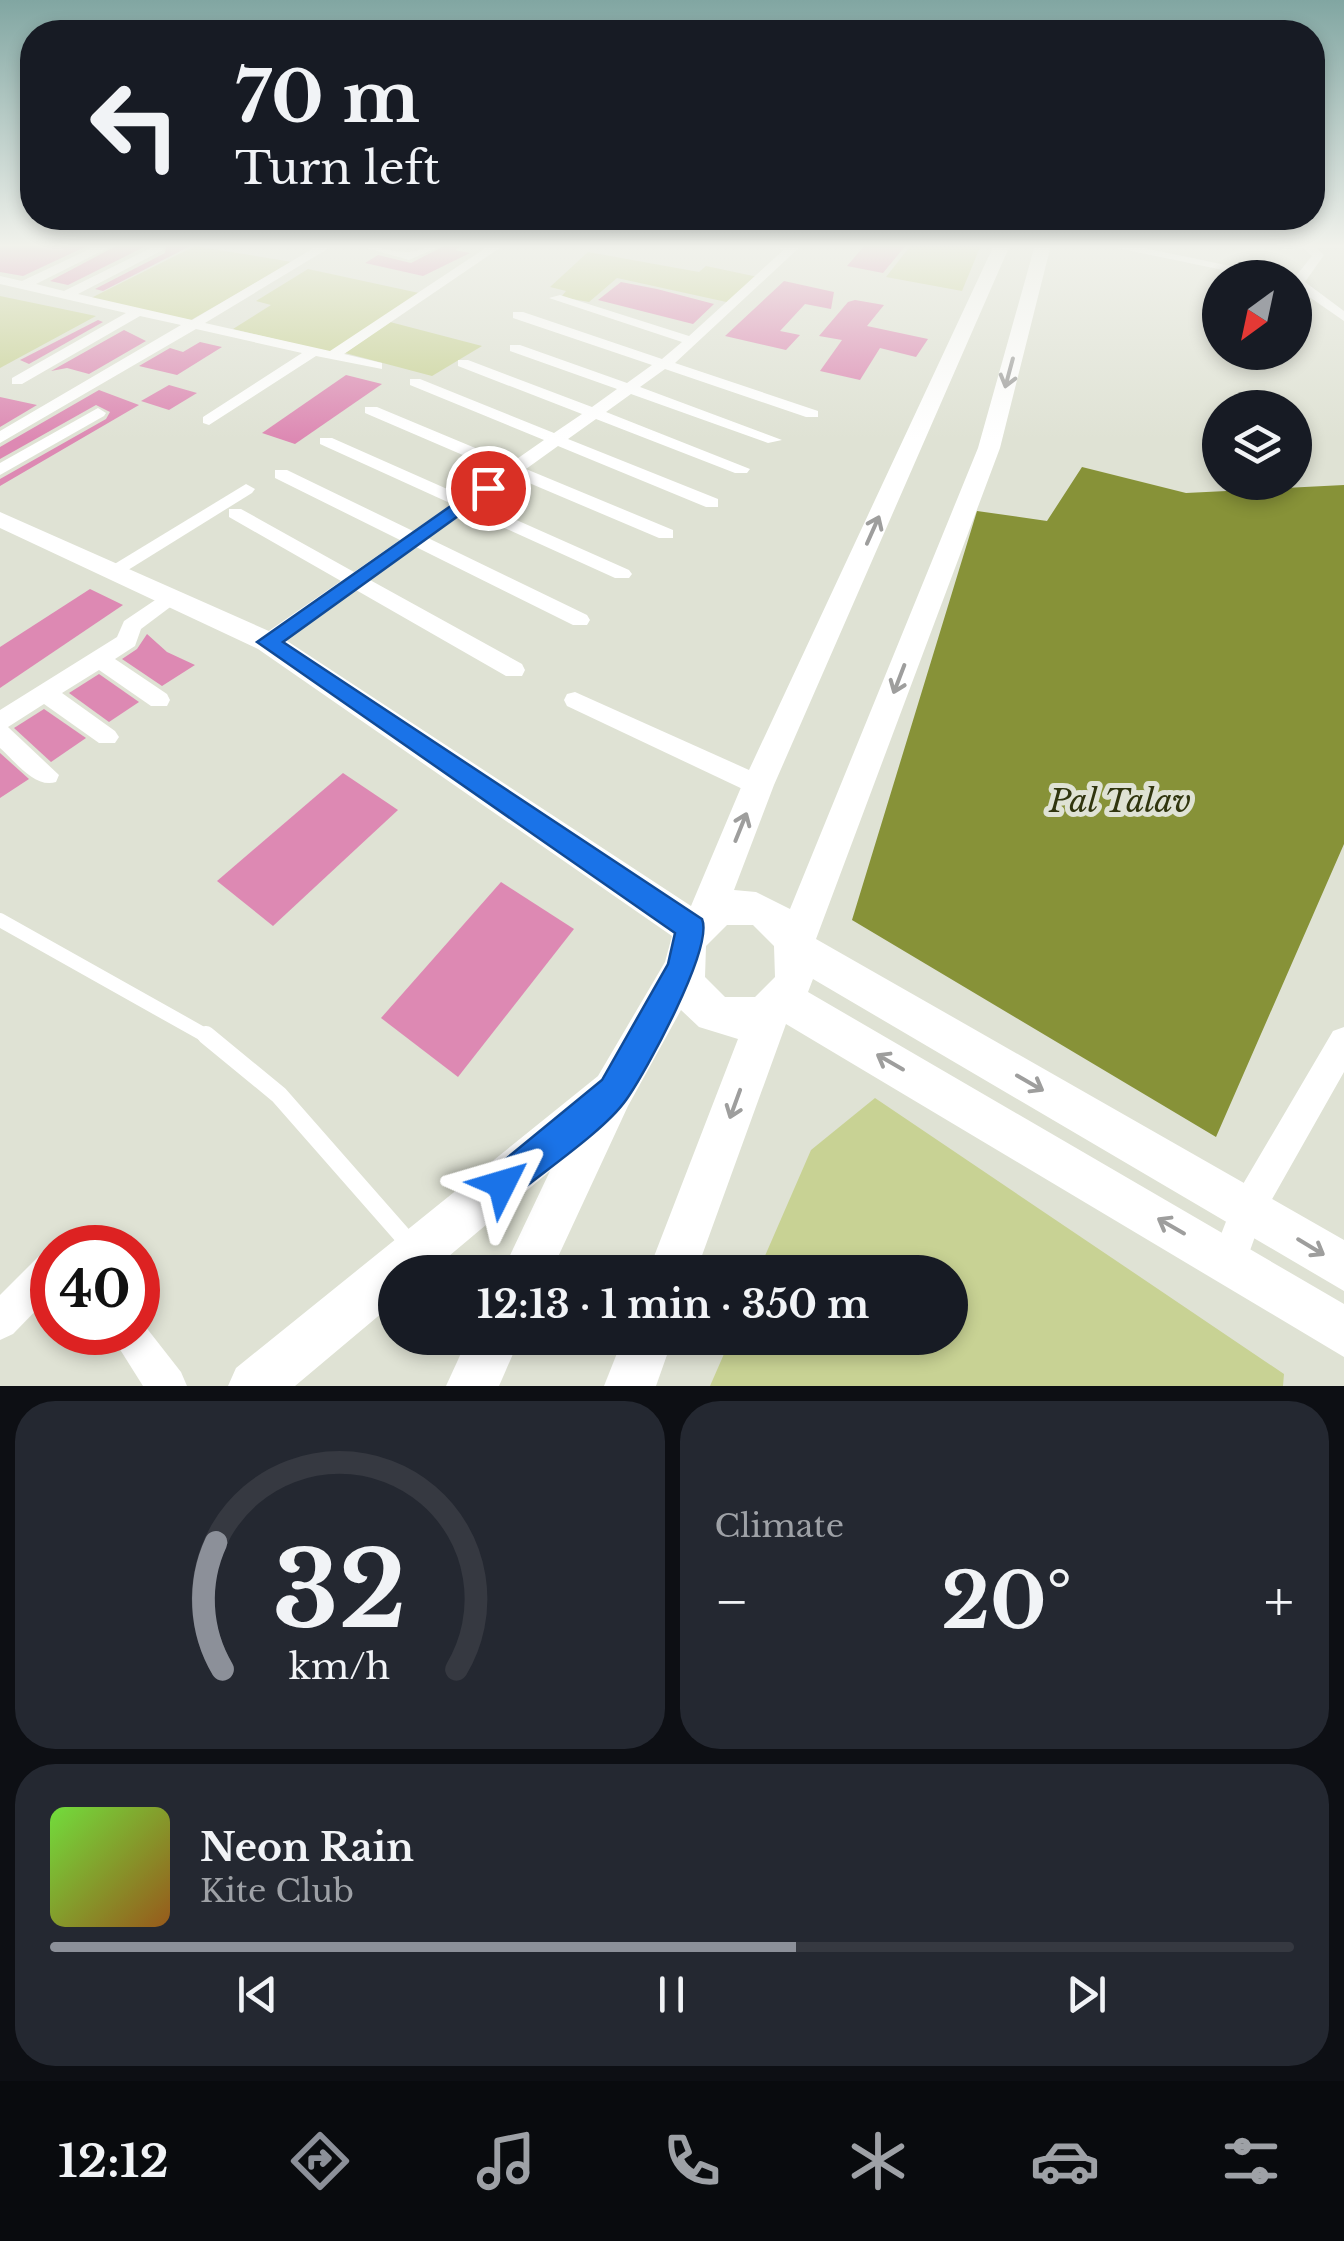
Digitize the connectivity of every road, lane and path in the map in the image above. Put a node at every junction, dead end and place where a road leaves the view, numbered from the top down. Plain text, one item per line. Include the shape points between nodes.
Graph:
1 (140, 310) joint
2 (223, 310) edge
3 (400, 310) edge
4 (592, 310) edge
5 (724, 310) edge
6 (973, 310) edge
7 (1026, 310) edge
8 (518, 315) dead end
9 (201, 323) junction
10 (692, 341) junction
11 (515, 348) dead end
12 (315, 351) junction
13 (332, 355) junction
14 (462, 363) dead end
15 (664, 364) junction
16 (377, 366) dead end
17 (17, 380) dead end
18 (415, 382) dead end
19 (628, 389) junction
20 (371, 410) dead end
21 (98, 413) dead end
22 (594, 413) junction
23 (812, 414) dead end
24 (209, 420) dead end
25 (0, 438) edge
26 (556, 440) junction
27 (774, 440) dead end
28 (326, 441) dead end
29 (741, 469) dead end
30 (0, 470) edge
31 (513, 470) junction
32 (281, 474) dead end
33 (246, 489) dead end
34 (712, 503) dead end
35 (464, 505) junction
36 (235, 513) dead end
37 (0, 519) edge
38 (666, 534) dead end
39 (416, 539) junction
40 (113, 572) junction
41 (622, 574) dead end
42 (359, 580) junction
43 (170, 597) junction
44 (580, 620) dead end
45 (268, 642) junction
46 (99, 659) junction
47 (514, 670) dead end
48 (45, 693) junction
49 (159, 700) dead end
50 (574, 700) dead end
51 (0, 721) edge
52 (0, 734) edge
53 (106, 737) dead end
54 (47, 776) dead end
55 (758, 784) junction
56 (0, 920) edge
57 (693, 937) junction
58 (794, 947) junction
59 (777, 1007) junction
60 (1344, 1042) edge
61 (614, 1091) junction
62 (1248, 1208) junction
63 (418, 1253) junction
64 (534, 1255) edge
65 (679, 1255) edge
66 (1229, 1260) junction
67 (1344, 1267) edge
68 (30, 1291) edge
69 (0, 1321) edge
70 (1344, 1332) edge
71 (145, 1355) edge
72 (487, 1355) edge
73 (642, 1355) edge
74 (167, 1386) edge
75 (254, 1386) edge
76 (472, 1386) edge
77 (630, 1386) edge

1 - 9 street
1 - 17 street
2 - 9 street
3 - 13 street
4 - 10 street
5 - 10 street
55 -> 6 street
7 -> 58 street via 989,448
8 - 15 street
9 - 12 street
9 - 25 street
10 - 15 street
11 - 19 street
12 - 13 street
12 - 24 street
13 - 16 street
14 - 22 street
15 - 19 street
15 - 23 street
18 - 26 street
19 - 22 street
19 - 27 street
20 - 31 street
21 - 30 street
22 - 26 street
22 - 29 street
26 - 31 street
26 - 34 street
28 - 35 street
31 - 35 street
31 - 38 street
32 - 39 street
33 - 40 street
35 - 39 street
35 - 41 street
36 - 42 street
37 - 40 street
39 - 42 street
39 - 44 street
40 - 43 street
42 - 45 street
42 - 47 street
43 - 45 street
43 - 46 street
45 - 57 street
46 - 48 street
46 - 49 street
48 - 51 street
48 - 53 street
50 - 55 street
52 - 54 street
57 -> 55 street
56 - 63 lane via 216,1041 279,1095
57 - 58 street via 720,910 755,910 784,930
57 - 59 street via 694,994 709,1008 749,1018
57 - 61 street
58 - 59 street via 798,966
58 -> 62 street
59 -> 65 street
66 -> 59 street
60 - 62 street
61 - 63 street
61 - 64 street
62 - 66 street
62 -> 67 street
63 - 75 street
66 - 70 street
68 - 69 street
71 - 74 street
72 - 76 street
73 - 77 street

